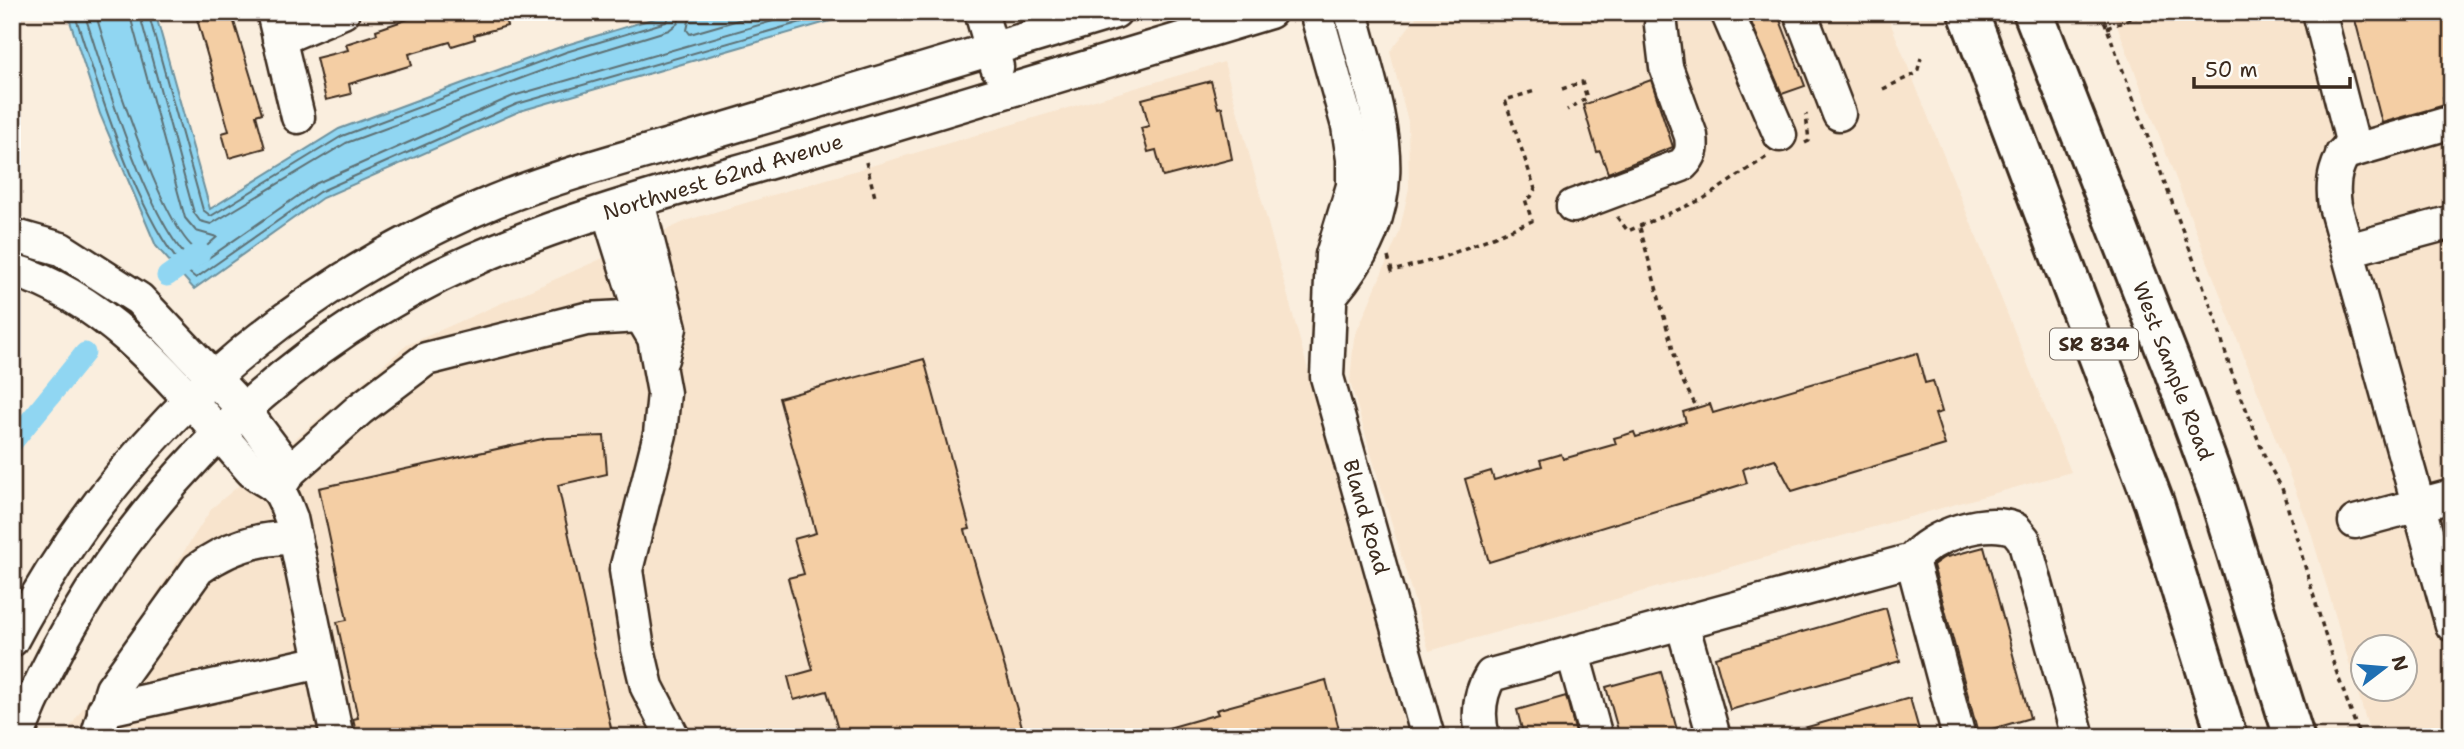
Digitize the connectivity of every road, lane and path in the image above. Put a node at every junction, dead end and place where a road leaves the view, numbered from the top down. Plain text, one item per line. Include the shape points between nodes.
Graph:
1 (343, 12) edge
2 (981, 12) edge
3 (1115, 12) edge
4 (1270, 12) edge
5 (1316, 12) edge
6 (1351, 12) edge
7 (1727, 12) edge
8 (1800, 12) edge
9 (1968, 12) edge
10 (2034, 12) edge
11 (2101, 12) edge
12 (2148, 12) edge
13 (2319, 12) edge
14 (276, 25) edge
15 (1025, 25) edge
16 (1661, 25) dead end
17 (2107, 28) junction
18 (992, 49) junction
19 (1921, 58) dead end
20 (1040, 81) junction
21 (1562, 89) dead end
22 (1883, 89) dead end
23 (1535, 91) dead end
24 (1004, 92) junction
25 (1567, 110) dead end
26 (1806, 114) dead end
27 (1839, 114) dead end
28 (298, 117) dead end
29 (2452, 122) edge
30 (1783, 144) junction
31 (2342, 154) junction
32 (866, 162) dead end
33 (1603, 194) junction
34 (875, 197) dead end
35 (623, 206) junction
36 (1573, 206) dead end
37 (2452, 222) edge
38 (1640, 227) junction
39 (18, 236) edge
40 (63, 244) junction
41 (1387, 250) dead end
42 (2348, 250) junction
43 (12, 270) edge
44 (48, 282) junction
45 (1332, 294) junction
46 (641, 316) junction
47 (659, 368) junction
48 (215, 376) junction
49 (188, 398) junction
50 (1697, 408) dead end
51 (245, 411) junction
52 (221, 432) junction
53 (284, 480) junction
54 (2452, 496) edge
55 (2418, 505) junction
56 (2355, 522) dead end
57 (295, 538) junction
58 (1912, 560) junction
59 (1682, 623) junction
60 (2452, 625) edge
61 (12, 640) edge
62 (1573, 654) junction
63 (321, 662) junction
64 (100, 723) edge
65 (17, 737) edge
66 (337, 737) edge
67 (673, 737) edge
68 (1428, 737) edge
69 (1483, 737) edge
70 (1596, 737) edge
71 (1714, 737) edge
72 (1959, 737) edge
73 (2078, 737) edge
74 (2227, 737) edge
75 (2294, 737) edge
76 (2360, 737) edge

1 - 14 street
2 - 18 street
3 - 15 street
4 - 20 street, Northwest 62nd Avenue
5 - 45 street, Bland Road via 1353,159 1353,186 1332,255
6 - 45 street via 1381,125 1384,183 1376,222 1354,268
7 - 30 street
8 - 27 street
9 - 74 main road, SR 834 via 2154,503
10 - 75 main road, West Sample Road / SR 834 via 2218,492
11 - 17 path
12 - 17 path
13 - 31 street via 2351,141
14 - 28 street
15 - 18 street
15 - 20 street
16 - 33 street via 1666,67 1693,148 1690,158
17 - 76 path via 2212,307 2230,368 2282,488
18 - 24 street
18 - 48 street via 499,200 409,241 326,289
19 - 22 path via 1917,73
20 - 24 street, Northwest 62nd Avenue
21 - 25 path via 1582,82 1587,98
23 - 41 path via 1505,100 1535,189 1525,199 1532,221 1441,258 1392,271
24 - 35 street, Northwest 62nd Avenue
26 - 30 path via 1809,141
29 - 31 street
30 - 38 path via 1703,199
31 - 42 street via 2332,186
32 - 34 path
33 - 36 street
33 - 38 path via 1628,231
35 - 46 street
35 - 47 street via 670,328
35 - 51 street, Northwest 62nd Avenue via 519,241 425,283 327,343
37 - 42 street
38 - 50 path via 1680,376
39 - 40 street
40 - 44 street
40 - 48 street via 130,293
42 - 55 street
43 - 44 street
44 - 49 street via 112,326
45 - 68 street, Bland Road via 1327,377
46 - 47 street via 653,338
46 - 53 street via 586,319 426,359 360,409
47 - 67 street via 664,393 660,435 626,570 647,687
48 - 49 street
48 - 51 street
49 - 52 street
49 - 61 street via 80,528
51 - 52 street, Northwest 62nd Avenue
51 - 53 street
52 - 53 street via 254,473
52 - 65 street, Northwest 62nd Avenue via 150,509 93,585 51,661
53 - 57 street
54 - 55 street
55 - 56 street
55 - 60 street
57 - 63 street
57 - 64 street via 236,548 198,569 112,689
58 - 59 street
58 - 72 street
58 - 73 street via 1936,538 1991,525 2015,529 2024,540
59 - 62 street
59 - 71 street
62 - 69 street via 1491,675 1479,706
62 - 70 street
63 - 64 street
63 - 66 street

